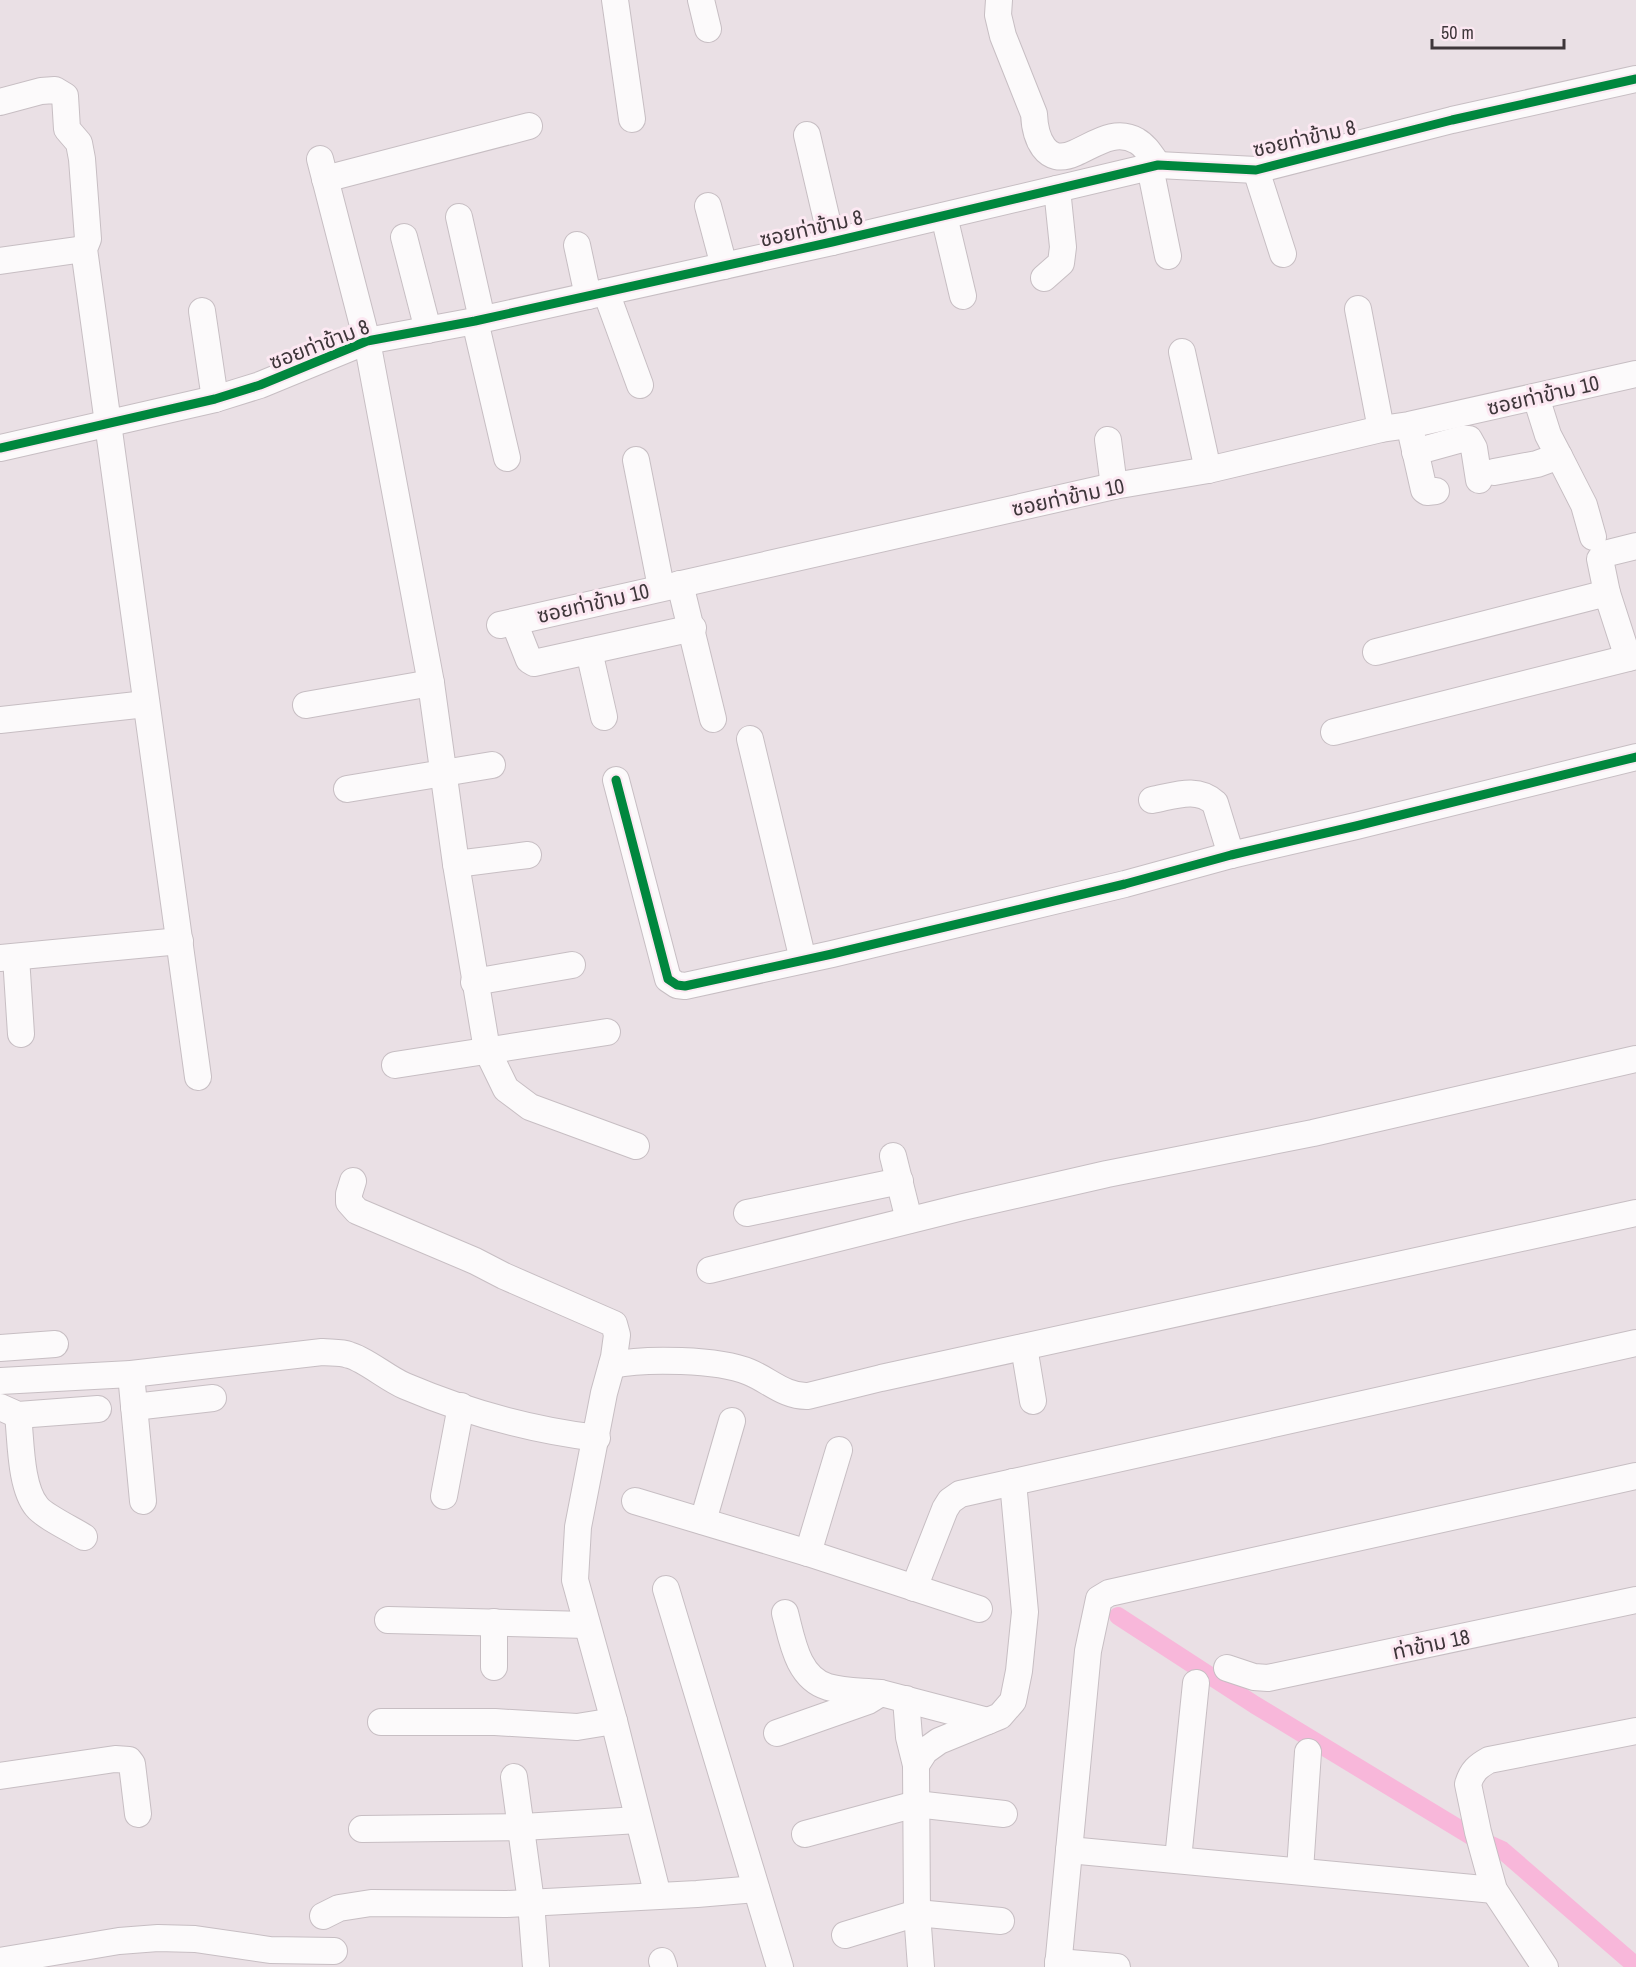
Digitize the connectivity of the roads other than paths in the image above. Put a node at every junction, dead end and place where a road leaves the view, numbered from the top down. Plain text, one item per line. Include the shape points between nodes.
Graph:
1 (615, 0) edge
2 (701, 0) edge
3 (999, 0) edge
4 (708, 29) dead end
5 (1636, 79) edge
6 (0, 102) edge
7 (632, 120) dead end
8 (529, 126) dead end
9 (807, 135) dead end
10 (1154, 166) junction
11 (1256, 170) junction
12 (1057, 189) junction
13 (708, 206) dead end
14 (944, 216) junction
15 (459, 217) dead end
16 (404, 237) dead end
17 (832, 242) junction
18 (576, 245) dead end
19 (84, 249) junction
20 (1283, 254) dead end
21 (1168, 256) dead end
22 (0, 261) edge
23 (724, 266) junction
24 (1044, 278) dead end
25 (597, 294) junction
26 (963, 296) dead end
27 (1358, 309) dead end
28 (202, 311) dead end
29 (479, 320) junction
30 (428, 330) junction
31 (367, 341) junction
32 (1182, 352) dead end
33 (1636, 374) edge
34 (640, 385) dead end
35 (1536, 397) junction
36 (215, 399) junction
37 (109, 423) junction
38 (1409, 425) junction
39 (1381, 429) junction
40 (1108, 440) dead end
41 (0, 448) edge
42 (1415, 452) junction
43 (1559, 456) junction
44 (507, 458) dead end
45 (636, 460) dead end
46 (1208, 470) junction
47 (1113, 486) junction
48 (1436, 491) dead end
49 (1593, 537) dead end
50 (1636, 546) edge
51 (671, 585) junction
52 (1607, 593) junction
53 (693, 628) junction
54 (589, 651) junction
55 (1376, 652) dead end
56 (1632, 657) edge
57 (431, 683) junction
58 (146, 704) junction
59 (306, 705) dead end
60 (604, 717) dead end
61 (713, 719) dead end
62 (0, 720) edge
63 (1334, 732) dead end
64 (750, 738) dead end
65 (1636, 756) edge
66 (492, 765) dead end
67 (443, 773) junction
68 (616, 780) dead end
69 (347, 789) dead end
70 (1152, 800) dead end
71 (528, 855) dead end
72 (1231, 855) junction
73 (456, 864) junction
74 (180, 941) junction
75 (8, 957) edge
76 (803, 960) junction
77 (572, 965) dead end
78 (474, 982) junction
79 (607, 1032) dead end
80 (21, 1034) dead end
81 (487, 1050) junction
82 (1636, 1059) edge
83 (395, 1065) dead end
84 (198, 1077) dead end
85 (636, 1146) dead end
86 (893, 1156) dead end
87 (353, 1181) dead end
88 (900, 1181) junction
89 (747, 1214) dead end
90 (1636, 1214) edge
91 (909, 1220) junction
92 (710, 1270) dead end
93 (1636, 1343) edge
94 (55, 1344) dead end
95 (1024, 1347) junction
96 (0, 1348) edge
97 (612, 1365) junction
98 (131, 1374) junction
99 (0, 1381) edge
100 (213, 1398) dead end
101 (1033, 1401) dead end
102 (461, 1406) junction
103 (134, 1407) junction
104 (98, 1409) dead end
105 (9, 1411) edge
106 (732, 1421) dead end
107 (597, 1438) junction
108 (839, 1450) dead end
109 (1636, 1476) edge
110 (1013, 1482) junction
111 (444, 1496) dead end
112 (143, 1501) dead end
113 (635, 1501) dead end
114 (703, 1521) junction
115 (84, 1537) dead end
116 (808, 1553) junction
117 (914, 1588) junction
118 (666, 1589) dead end
119 (1636, 1600) edge
120 (980, 1609) dead end
121 (785, 1613) dead end
122 (388, 1620) dead end
123 (494, 1622) junction
124 (587, 1625) junction
125 (494, 1667) dead end
126 (1227, 1668) dead end
127 (1196, 1683) dead end
128 (880, 1693) junction
129 (906, 1699) junction
130 (614, 1721) junction
131 (988, 1721) junction
132 (381, 1722) dead end
133 (1636, 1731) edge
134 (777, 1733) dead end
135 (1308, 1752) dead end
136 (916, 1765) junction
137 (0, 1776) edge
138 (514, 1777) dead end
139 (916, 1804) junction
140 (138, 1814) dead end
141 (1004, 1814) dead end
142 (638, 1820) junction
143 (523, 1827) junction
144 (363, 1829) dead end
145 (805, 1834) dead end
146 (1069, 1850) junction
147 (1179, 1859) junction
148 (1300, 1870) junction
149 (756, 1889) junction
150 (1494, 1890) junction
151 (658, 1896) junction
152 (531, 1902) junction
153 (917, 1913) junction
154 (1001, 1921) dead end
155 (845, 1935) dead end
156 (331, 1941) edge
157 (0, 1961) edge
158 (1058, 1965) edge
159 (536, 1967) edge
160 (780, 1967) edge
161 (921, 1967) edge
162 (1117, 1967) edge
163 (1545, 1967) edge

1 - 7 street
2 - 4 street
3 - 10 street via 1003,36 1044,149 1055,156 1065,156 1100,140 1129,137 1147,149
5 - 11 street, ซอยท่าข้าม 8
6 - 19 street via 41,91 56,90 65,96 67,129 80,143 82,159 88,238
8 - 31 street via 323,169
9 - 17 street
10 - 11 street, ซอยท่าข้าม 8
10 - 12 street, ซอยท่าข้าม 8
10 - 21 street
11 - 20 street
12 - 14 street, ซอยท่าข้าม 8
12 - 24 street via 1061,263
13 - 23 street
14 - 17 street, ซอยท่าข้าม 8
14 - 26 street
15 - 29 street
16 - 30 street
17 - 23 street, ซอยท่าข้าม 8
18 - 25 street
19 - 22 street
19 - 37 street
23 - 25 street, ซอยท่าข้าม 8
25 - 29 street, ซอยท่าข้าม 8
25 - 34 street
27 - 39 street
28 - 36 street
29 - 30 street, ซอยท่าข้าม 8
29 - 44 street
30 - 31 street, ซอยท่าข้าม 8
31 - 36 street, ซอยท่าข้าม 8
31 - 57 street
32 - 46 street
33 - 35 street, ซอยท่าข้าม 10
35 - 38 street, ซอยท่าข้าม 10
35 - 43 street
36 - 37 street, ซอยท่าข้าม 8
37 - 41 street, ซอยท่าข้าม 8
37 - 58 street
38 - 39 street, ซอยท่าข้าม 10
38 - 42 street
39 - 46 street, ซอยท่าข้าม 10
40 - 47 street
42 - 43 street via 1469,439 1487,476
42 - 48 street via 1424,489
43 - 49 street via 1584,505
45 - 51 street
46 - 47 street, ซอยท่าข้าม 10
47 - 51 street, ซอยท่าข้าม 10
50 - 52 street via 1604,554 1600,559
51 - 53 street
51 - 54 street, ซอยท่าข้าม 10 via 507,623 534,663
52 - 55 street
52 - 56 street
53 - 54 street
53 - 61 street
54 - 60 street
56 - 63 street
57 - 59 street
57 - 67 street
58 - 62 street
58 - 74 street
64 - 76 street
65 - 72 street
66 - 67 street
67 - 69 street
67 - 73 street
68 - 76 street via 670,982 685,986
70 - 72 street via 1191,792 1212,800
71 - 73 street
72 - 76 street
73 - 78 street
74 - 75 street
74 - 84 street
75 - 80 street
77 - 78 street
78 - 81 street
79 - 81 street
81 - 83 street
81 - 85 street via 506,1089 523,1103
82 - 91 street
86 - 88 street
87 - 97 street via 349,1202 357,1211 614,1324 617,1335
88 - 89 street
88 - 91 street
90 - 95 street
91 - 92 street
93 - 110 street
94 - 96 street
95 - 97 street via 808,1396 797,1396 734,1368 699,1363
95 - 101 street
97 - 107 street
98 - 99 street
98 - 102 street via 339,1353 351,1355 405,1386
98 - 103 street
100 - 103 street
102 - 107 street via 513,1422
102 - 111 street
103 - 112 street
104 - 105 street
105 - 115 street via 30,1495 37,1508
106 - 114 street
107 - 124 street via 578,1527 575,1563 575,1580
108 - 116 street
109 - 146 street via 1109,1593 1099,1599 1088,1651
110 - 117 street via 960,1494 950,1501
110 - 131 street via 1025,1612 1022,1647 1013,1701 1000,1716
113 - 114 street
114 - 116 street
116 - 117 street
117 - 120 street
118 - 149 street
119 - 126 street, ท่าข้าม 18 via 1268,1678
121 - 128 street via 797,1657 814,1680 835,1688
122 - 123 street
123 - 124 street
123 - 125 street
124 - 130 street
127 - 147 street
128 - 129 street
128 - 134 street via 868,1701
129 - 131 street
129 - 136 street
130 - 132 street via 577,1727
130 - 142 street
131 - 136 street via 939,1742 925,1751
133 - 150 street via 1489,1760 1477,1766 1468,1784
135 - 148 street
136 - 139 street
137 - 140 street via 129,1760
138 - 143 street
139 - 141 street
139 - 145 street
139 - 153 street
142 - 143 street
142 - 151 street
143 - 144 street
143 - 152 street
146 - 147 street
146 - 158 street
147 - 148 street
148 - 150 street
149 - 151 street
149 - 160 street
150 - 163 street
151 - 152 street
152 - 156 street via 371,1903 339,1908
152 - 159 street
153 - 154 street
153 - 155 street
153 - 161 street
156 - 157 street via 270,1950 158,1938
158 - 162 street

